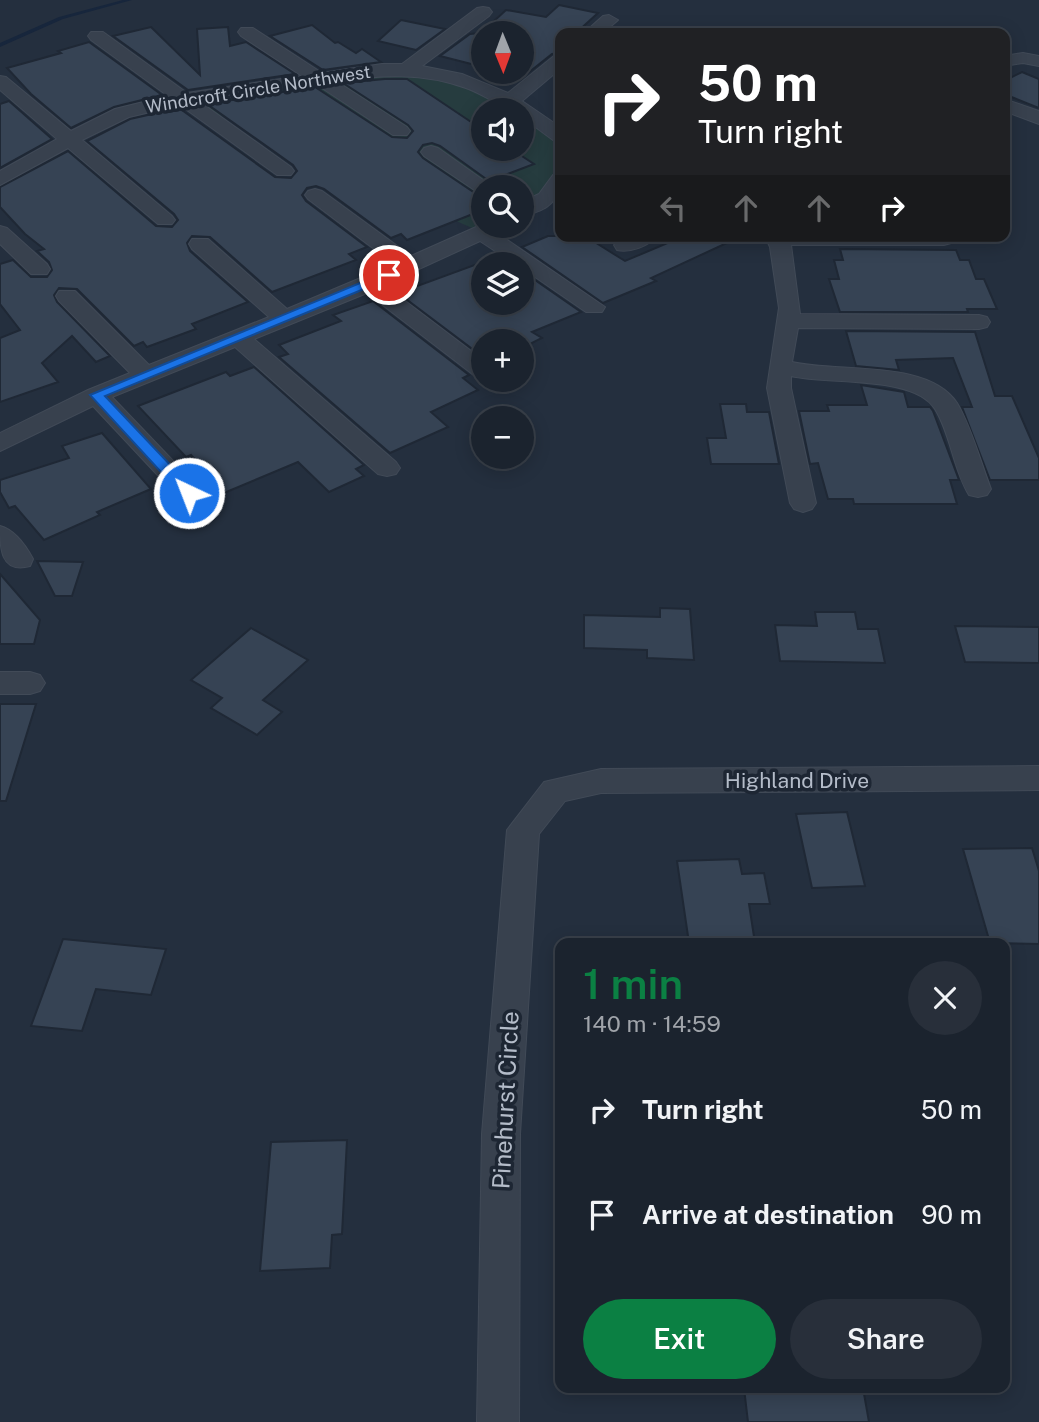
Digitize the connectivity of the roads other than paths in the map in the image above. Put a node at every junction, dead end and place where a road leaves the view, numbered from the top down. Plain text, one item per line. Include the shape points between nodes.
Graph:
1 (483, 12) dead end
2 (609, 20) dead end
3 (599, 28) edge
4 (247, 32) dead end
5 (97, 36) dead end
6 (1037, 60) edge
7 (1010, 61) edge
8 (555, 64) edge
9 (408, 68) junction
10 (316, 77) junction
11 (0, 81) edge
12 (504, 98) edge
13 (514, 98) edge
14 (184, 99) junction
15 (1010, 106) edge
16 (534, 118) edge
17 (1039, 118) edge
18 (400, 131) dead end
19 (555, 132) edge
20 (69, 139) junction
21 (431, 152) dead end
22 (284, 171) dead end
23 (0, 179) edge
24 (471, 179) edge
25 (555, 186) edge
26 (315, 195) dead end
27 (534, 204) edge
28 (165, 220) dead end
29 (0, 232) edge
30 (471, 237) edge
31 (501, 238) edge
32 (632, 242) edge
33 (778, 242) edge
34 (200, 244) dead end
35 (625, 245) dead end
36 (409, 265) junction
37 (39, 269) dead end
38 (369, 284) junction
39 (67, 296) dead end
40 (594, 307) dead end
41 (285, 319) junction
42 (788, 321) junction
43 (979, 322) dead end
44 (238, 337) junction
45 (471, 362) edge
46 (780, 366) junction
47 (146, 375) junction
48 (96, 395) junction
49 (0, 443) edge
50 (387, 468) dead end
51 (978, 489) dead end
52 (189, 493) dead end
53 (803, 503) dead end
54 (0, 535) edge
55 (20, 559) dead end
56 (0, 683) edge
57 (30, 683) dead end
58 (1039, 778) edge
59 (555, 791) joint
60 (498, 1422) edge

1 - 9 street
2 - 3 street
4 - 10 street
5 - 14 street
6 - 7 street
8 - 13 street
9 - 10 street, Windcroft Circle Northwest
9 - 12 street, Windcroft Circle Northwest via 459,76
10 - 14 street, Windcroft Circle Northwest
10 - 18 street
11 - 20 street
14 - 20 street, Windcroft Circle Northwest via 122,113
14 - 22 street
15 - 17 street
16 - 19 street, Windcroft Circle Northwest
20 - 23 street, Windcroft Circle Northwest
20 - 28 street
21 - 24 street
25 - 27 street
26 - 36 street
29 - 37 street
30 - 36 street
31 - 40 street
32 - 35 street
33 - 42 street via 790,308
34 - 41 street
36 - 38 street
38 - 41 street
38 - 45 street
39 - 47 street
41 - 44 street
42 - 43 street
42 - 46 street
44 - 47 street
44 - 50 street
46 - 51 street via 813,374 897,379 928,389 946,405
46 - 53 street via 779,388
47 - 48 street
48 - 49 street
48 - 52 street
54 - 55 street
56 - 57 street
58 - 59 street, Highland Drive via 601,781
59 - 60 street, Pinehurst Circle via 523,830 501,1134

